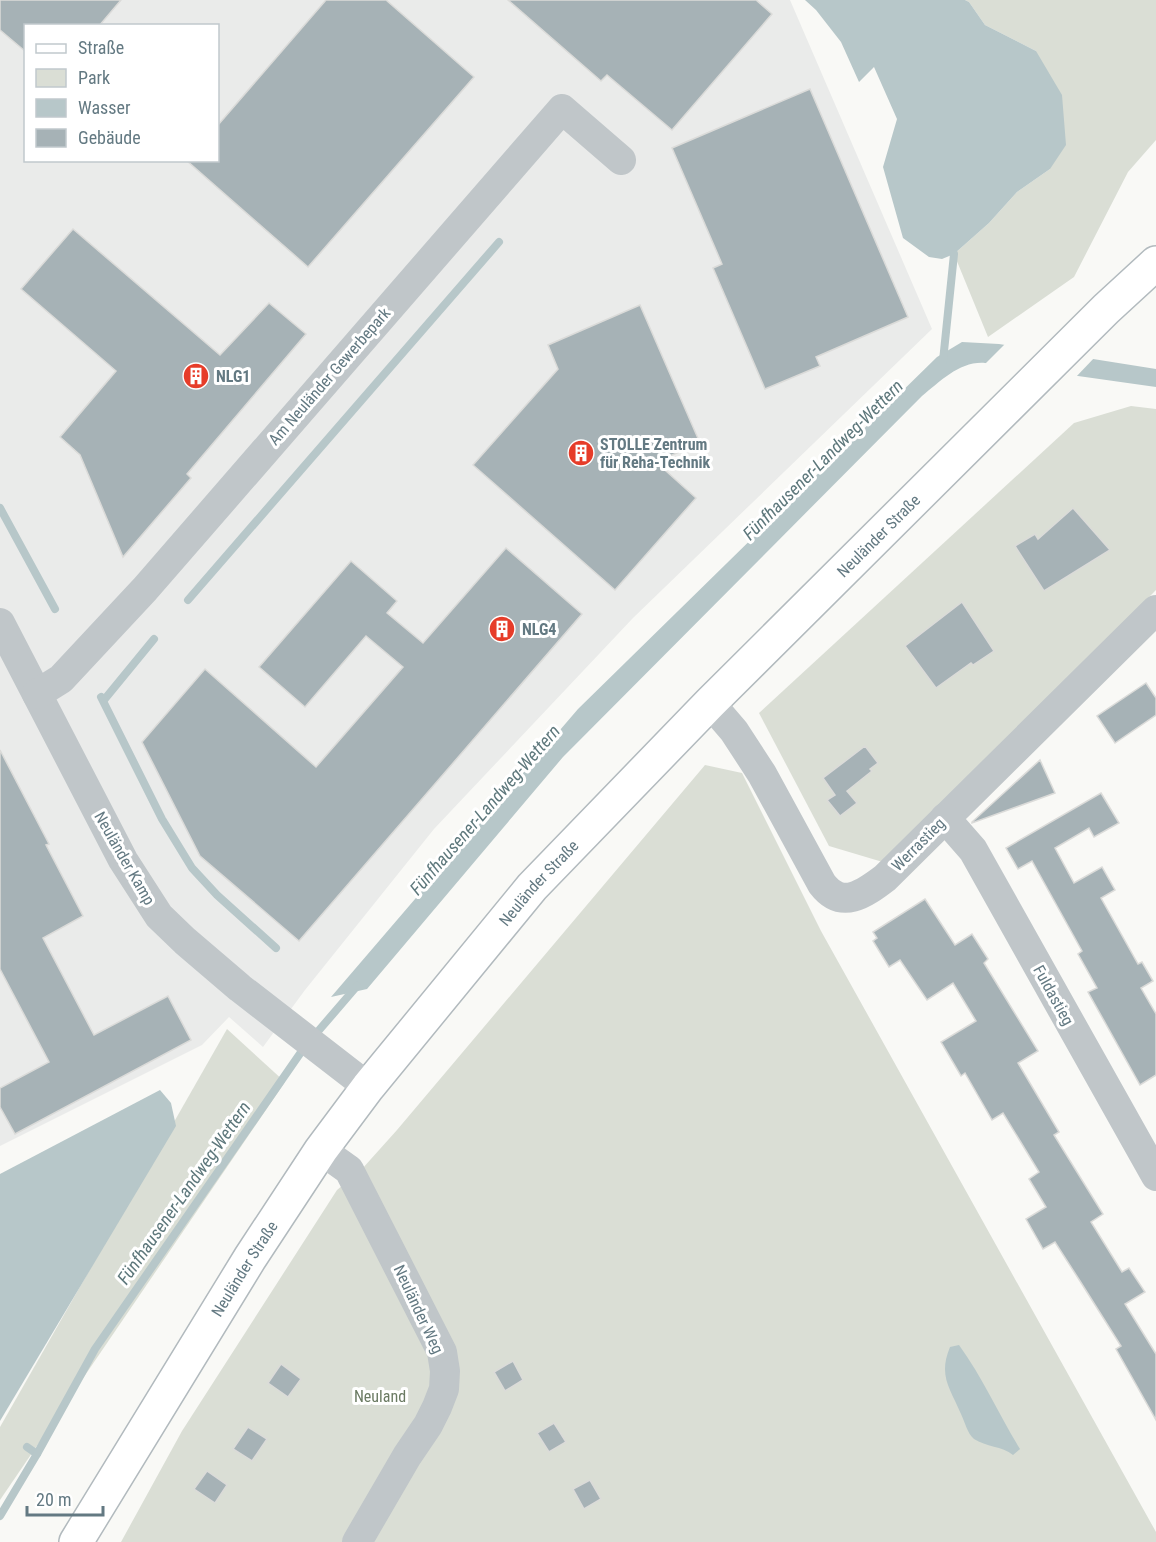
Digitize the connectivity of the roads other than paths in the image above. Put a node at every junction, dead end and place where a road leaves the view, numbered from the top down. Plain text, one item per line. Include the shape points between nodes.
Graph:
1 (621, 160) dead end
2 (1156, 250) edge
3 (1156, 263) edge
4 (1106, 309) junction
5 (1156, 610) edge
6 (0, 623) edge
7 (37, 694) junction
8 (710, 704) junction
9 (945, 818) junction
10 (368, 1087) junction
11 (321, 1149) junction
12 (1156, 1176) edge
13 (76, 1542) edge
14 (357, 1542) edge

1 - 7 street, Am Neuländer Gewerbepark via 562,109 145,589 61,679
2 - 4 main road, Neuländer Straße
3 - 4 main road, Neuländer Straße
4 - 8 main road, Neuländer Straße
5 - 9 street, Werrastieg
6 - 7 street, Neuländer Kamp
7 - 10 street, Neuländer Kamp via 123,860 159,916 281,1021
8 - 9 street, Werrastieg via 734,731 762,774 822,884 837,896 859,895 874,886
8 - 10 main road, Neuländer Straße via 532,887
9 - 12 street, Fuldastieg via 972,850
10 - 11 main road, Neuländer Straße
11 - 13 main road, Neuländer Straße
11 - 14 street, Neuländer Weg via 349,1170 442,1352 445,1371 444,1389 428,1425

